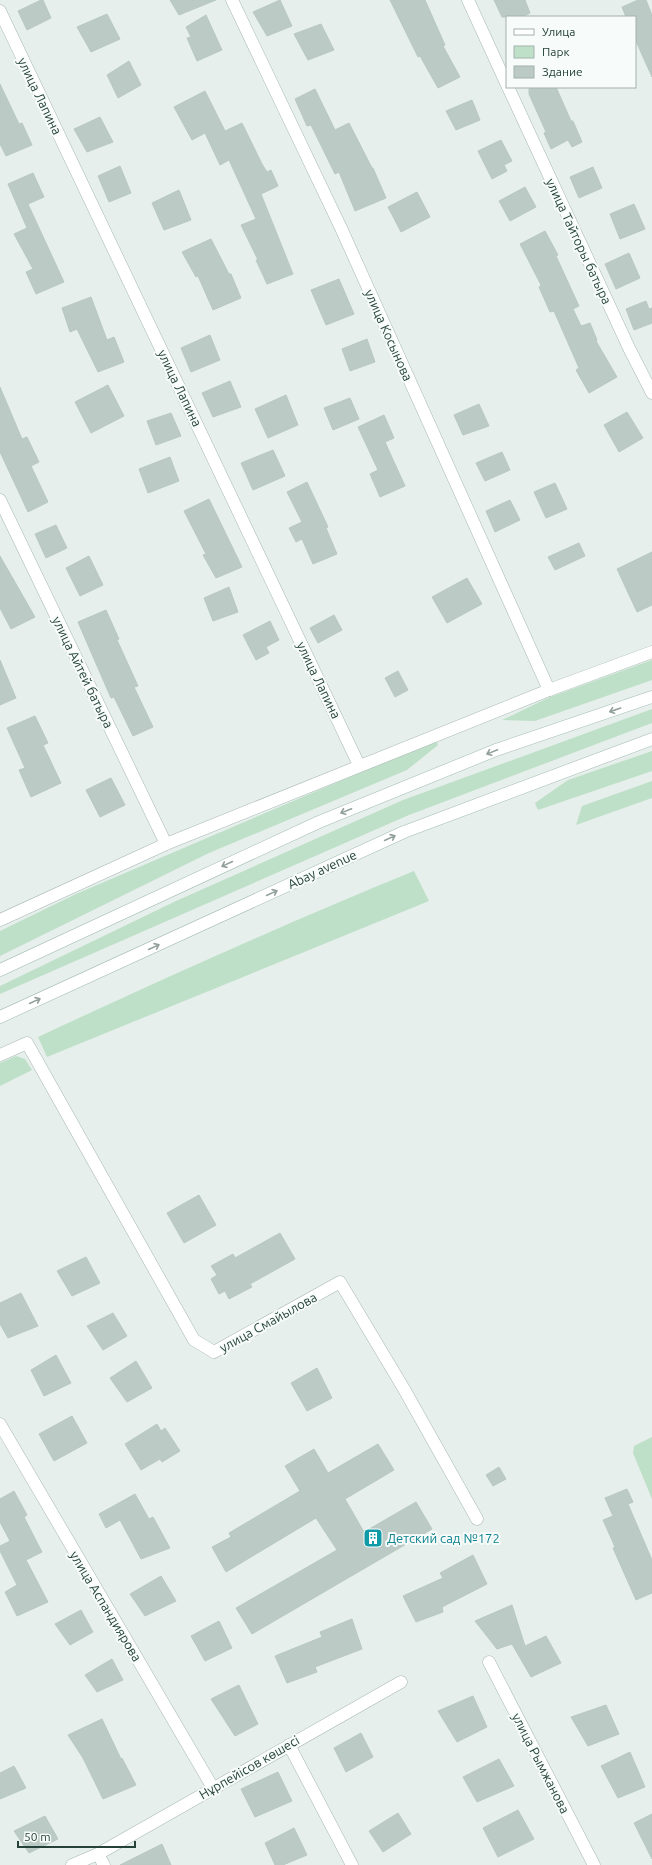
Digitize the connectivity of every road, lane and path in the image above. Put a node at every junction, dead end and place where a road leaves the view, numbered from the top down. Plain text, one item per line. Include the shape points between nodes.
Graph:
1 (232, 0) edge
2 (468, 0) edge
3 (0, 11) edge
4 (506, 84) edge
5 (508, 88) edge
6 (652, 393) edge
7 (0, 500) edge
8 (652, 652) edge
9 (548, 690) junction
10 (652, 698) edge
11 (652, 739) edge
12 (359, 764) junction
13 (166, 844) junction
14 (0, 920) edge
15 (0, 970) edge
16 (0, 1017) edge
17 (0, 1055) edge
18 (0, 1424) edge
19 (477, 1519) dead end
20 (489, 1662) dead end
21 (401, 1682) dead end
22 (289, 1745) junction
23 (213, 1788) junction
24 (98, 1854) junction
25 (72, 1865) edge
26 (104, 1865) edge
27 (352, 1865) edge
28 (594, 1865) edge

1 - 9 street, улица Косынова via 341,228
2 - 4 street, улица Тайторы батыра
3 - 12 street, улица Лапина
5 - 6 street, улица Тайторы батыра via 625,341
7 - 13 street, улица Айтей батыра
8 - 9 street
9 - 12 street
10 -> 15 street via 496,750 319,822
16 -> 11 street, Abay avenue via 404,832
12 - 13 street
13 - 14 street
17 - 19 street, улица Смайылова via 27,1043 194,1340 214,1352 340,1282
18 - 23 street, улица Аспандиярова
20 - 28 street, улица Рымжанова
21 - 22 street, Нұрпейісов көшесі
22 - 23 street, Нұрпейісов көшесі
22 - 27 street
23 - 24 street, Нұрпейісов көшесі
24 - 25 street, Нұрпейісов көшесі
24 - 26 street

